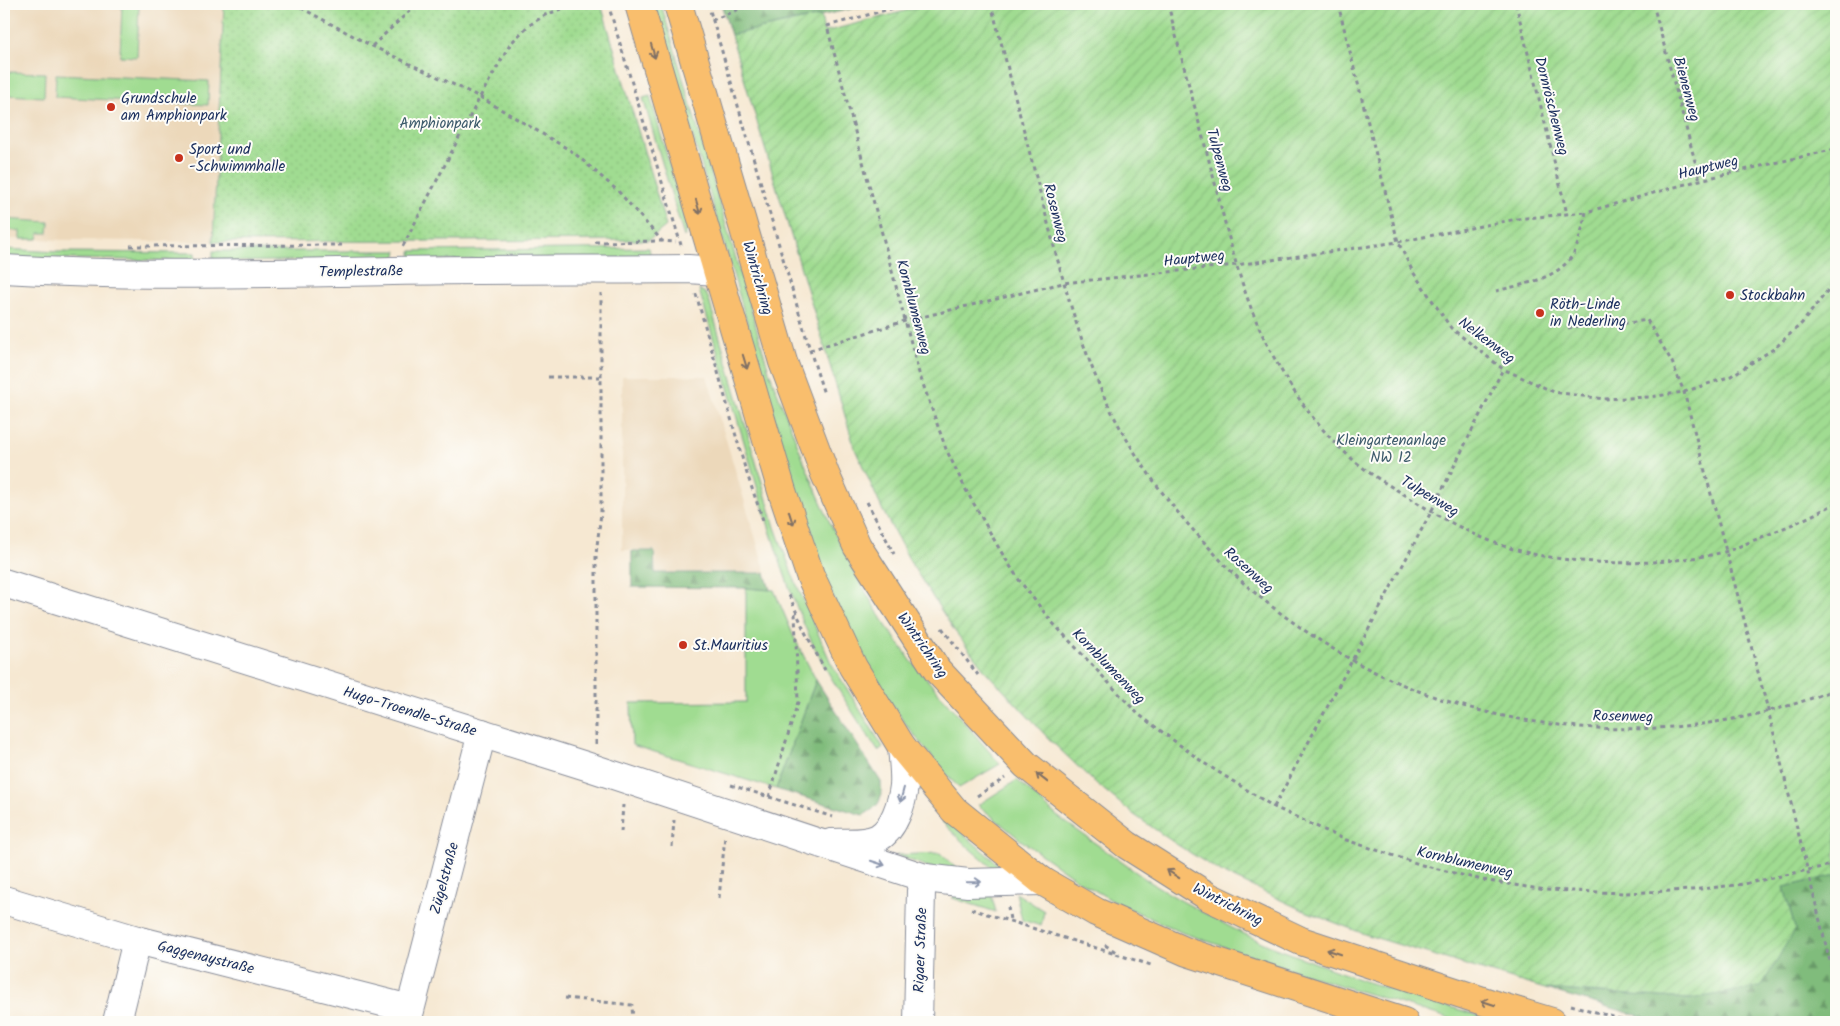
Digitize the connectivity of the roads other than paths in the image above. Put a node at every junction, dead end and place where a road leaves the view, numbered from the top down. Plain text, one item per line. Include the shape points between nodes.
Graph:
1 (639, 4) edge
2 (678, 4) edge
3 (4, 270) edge
4 (717, 272) junction
5 (4, 583) edge
6 (482, 733) junction
7 (902, 747) junction
8 (815, 843) junction
9 (925, 878) junction
10 (1042, 880) junction
11 (4, 900) edge
12 (137, 940) junction
13 (1558, 1013) edge
14 (409, 1016) edge
15 (117, 1022) edge
16 (918, 1022) edge
17 (1404, 1022) edge

1 -> 4 main road
13 -> 2 main road, Wintrichring via 1492,1004 1301,941 1209,897 1127,845 1026,765 937,670 857,546 825,474 782,362
3 - 4 street, Templestraße via 144,275 395,257 601,270
4 -> 7 main road via 810,575 852,667
5 - 6 street, Hugo-Troendle-Straße
6 - 8 street, Hugo-Troendle-Straße
6 - 14 street, Zügelstraße
7 -> 8 street, Hugo-Troendle-Straße via 904,788 890,827 878,838 861,842
7 - 10 main road via 954,810
8 -> 9 street, Hugo-Troendle-Straße
9 -> 10 street, Hugo-Troendle-Straße via 968,883
9 - 16 street, Rigaer Straße via 921,891
10 - 17 main road via 1096,912 1186,952
11 - 12 street, Gaggenaystraße
12 - 14 street, Gaggenaystraße
12 - 15 street

